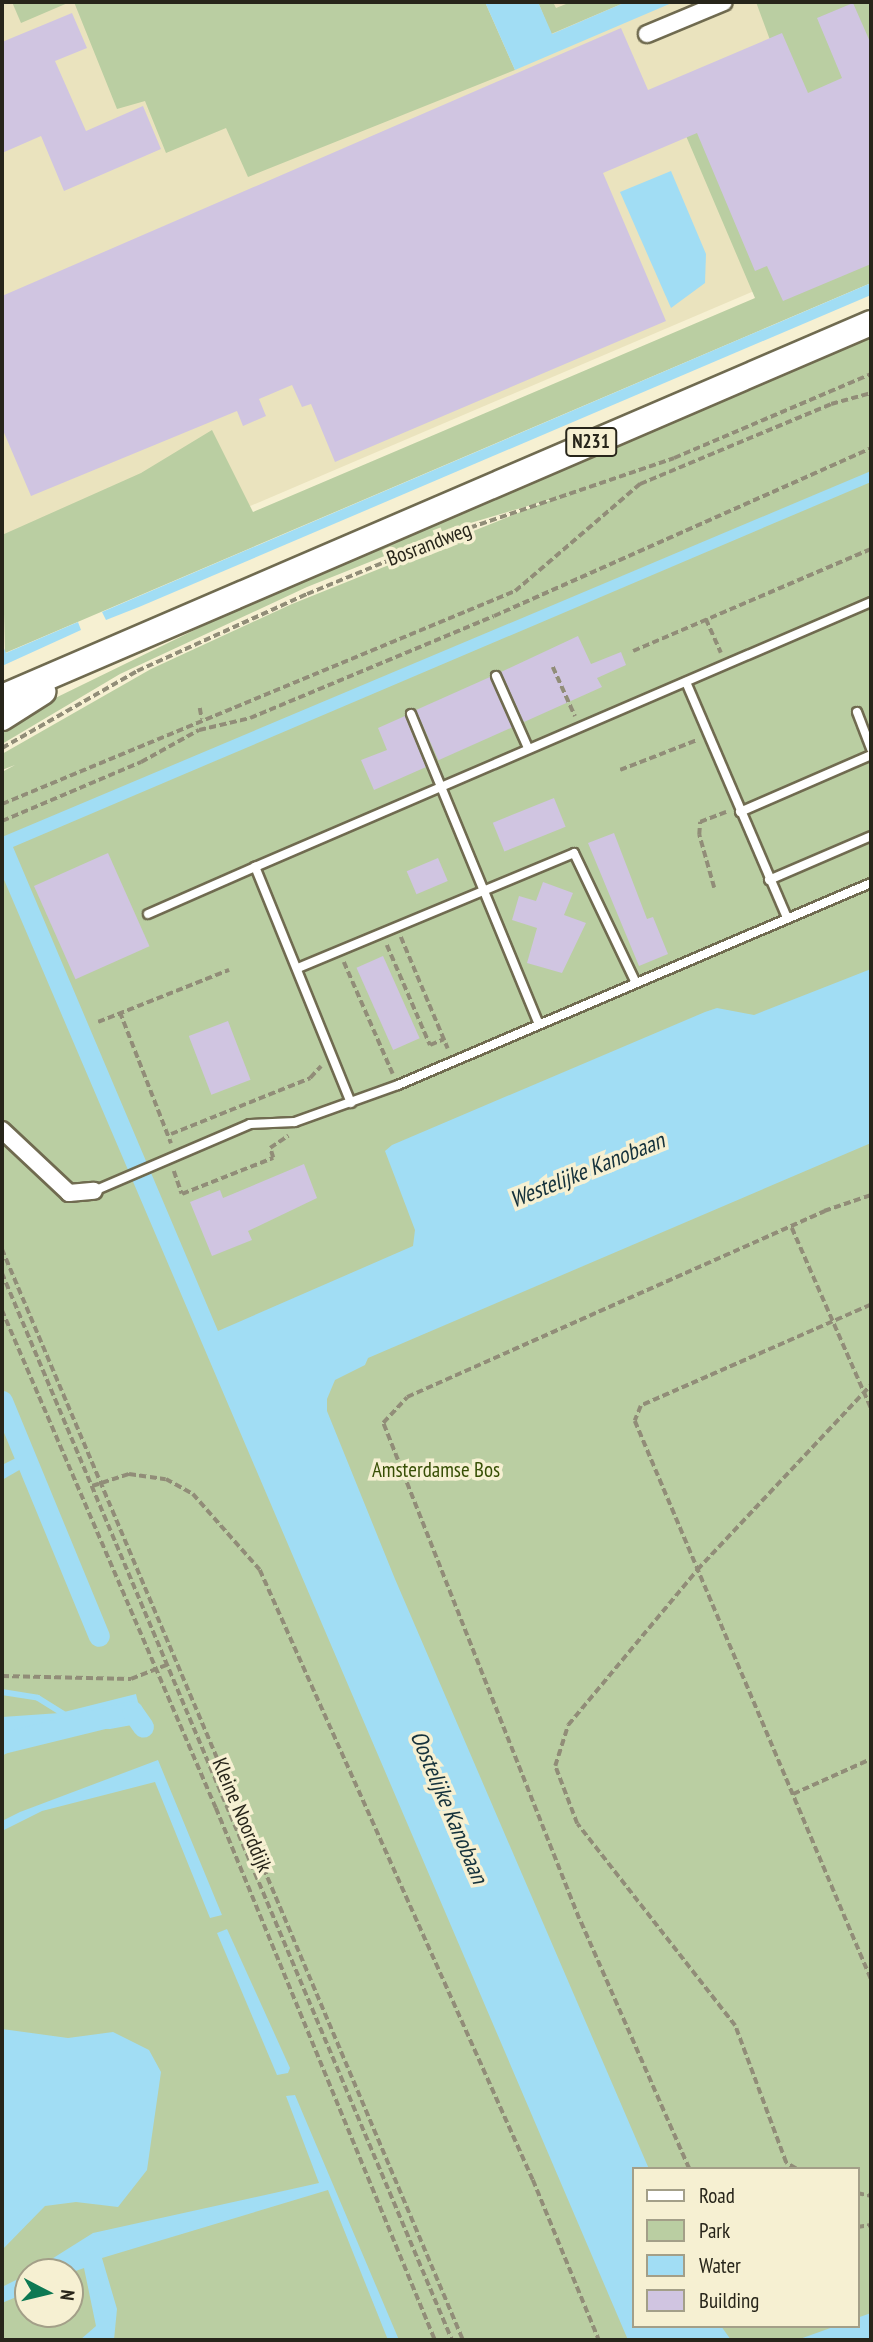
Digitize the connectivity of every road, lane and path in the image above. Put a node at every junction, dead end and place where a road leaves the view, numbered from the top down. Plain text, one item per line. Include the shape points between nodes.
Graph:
1 (724, 2) edge
2 (647, 34) dead end
3 (871, 323) edge
4 (871, 374) edge
5 (871, 393) edge
6 (871, 448) edge
7 (871, 549) edge
8 (871, 602) edge
9 (706, 619) junction
10 (633, 651) dead end
11 (91, 662) junction
12 (726, 663) junction
13 (552, 667) dead end
14 (496, 676) dead end
15 (686, 682) junction
16 (2, 697) edge
17 (200, 708) dead end
18 (857, 712) dead end
19 (411, 714) dead end
20 (2, 718) edge
21 (202, 719) junction
22 (580, 726) junction
23 (708, 736) junction
24 (2, 748) edge
25 (528, 748) junction
26 (871, 749) edge
27 (871, 755) edge
28 (620, 770) dead end
29 (440, 785) junction
30 (2, 804) edge
31 (739, 810) junction
32 (2, 821) edge
33 (871, 836) edge
34 (255, 867) junction
35 (769, 880) junction
36 (871, 883) edge
37 (714, 888) dead end
38 (482, 890) junction
39 (148, 914) dead end
40 (787, 918) junction
41 (396, 926) junction
42 (382, 932) junction
43 (338, 951) junction
44 (298, 968) junction
45 (229, 970) dead end
46 (636, 983) junction
47 (120, 1012) junction
48 (97, 1022) dead end
49 (539, 1024) junction
50 (444, 1039) junction
51 (333, 1050) junction
52 (453, 1061) junction
53 (398, 1086) junction
54 (351, 1103) junction
55 (295, 1122) junction
56 (2, 1130) edge
57 (172, 1134) junction
58 (169, 1157) junction
59 (94, 1191) joint
60 (871, 1195) edge
61 (792, 1228) junction
62 (2, 1249) edge
63 (2, 1273) edge
64 (871, 1305) edge
65 (2, 1310) edge
66 (832, 1321) junction
67 (871, 1385) edge
68 (864, 1393) junction
69 (871, 1408) edge
70 (101, 1481) junction
71 (93, 1486) junction
72 (697, 1570) junction
73 (169, 1664) junction
74 (157, 1671) junction
75 (2, 1676) edge
76 (871, 1759) edge
77 (793, 1794) junction
78 (871, 1979) edge
79 (688, 2167) edge
80 (793, 2167) edge
81 (435, 2340) edge
82 (452, 2340) edge
83 (463, 2340) edge
84 (599, 2340) edge

1 - 2 street
3 - 11 main road, Bosrandweg / N231
4 - 24 path, Bosrandweg via 674,458 460,531 306,594 137,671
5 - 21 path via 831,404 640,484 515,591
6 - 32 path via 494,617 250,718 198,730 141,762
7 - 9 path
8 - 12 lane
9 - 10 path
9 - 12 path
11 - 16 main road, Bosrandweg / N231
11 - 20 main road, Bosrandweg / N231
12 - 15 lane
13 - 22 path
14 - 25 lane
15 - 22 lane
15 - 23 lane
17 - 21 path
18 - 26 lane
19 - 29 lane
21 - 30 path
22 - 25 lane
23 - 28 path
23 - 31 lane
25 - 29 lane
27 - 31 lane
29 - 34 lane
29 - 38 lane
31 - 35 lane
31 - 37 path via 700,822 699,835
33 - 35 lane
34 - 39 lane
34 - 44 lane
35 - 40 lane
36 - 40 lane
38 - 41 lane
38 - 46 lane via 574,853
38 - 49 lane
40 - 46 lane
41 - 42 lane
41 - 50 path
42 - 43 lane
42 - 50 path via 430,1045
43 - 44 lane
43 - 53 path
44 - 51 lane
45 - 47 path
46 - 49 lane
47 - 48 path
47 - 57 path
49 - 52 lane
50 - 52 path
51 - 54 lane
51 - 57 path via 310,1078
52 - 53 lane
53 - 54 lane
54 - 55 lane
55 - 58 lane via 250,1124
55 - 58 path via 286,1142 270,1148 273,1158 183,1194
56 - 59 street via 69,1192
57 - 58 path
58 - 59 lane
60 - 61 path
61 - 66 path
61 - 79 path via 407,1397 383,1423 579,1919
62 - 70 path
63 - 71 path
64 - 66 path
65 - 74 path, Kleine Noorddijk
66 - 68 path
66 - 72 path via 642,1406 635,1421
67 - 68 path
68 - 69 path
68 - 72 path
70 - 71 path
70 - 83 path
70 - 84 path via 129,1474 166,1479 193,1494 260,1570 528,2168
71 - 73 path
72 - 77 path via 778,1768
72 - 80 path via 568,1725 555,1766 577,1824 735,2026 786,2163
73 - 74 path
73 - 82 path
74 - 75 path via 131,1679
74 - 81 path, Kleine Noorddijk
76 - 77 path
77 - 78 path

